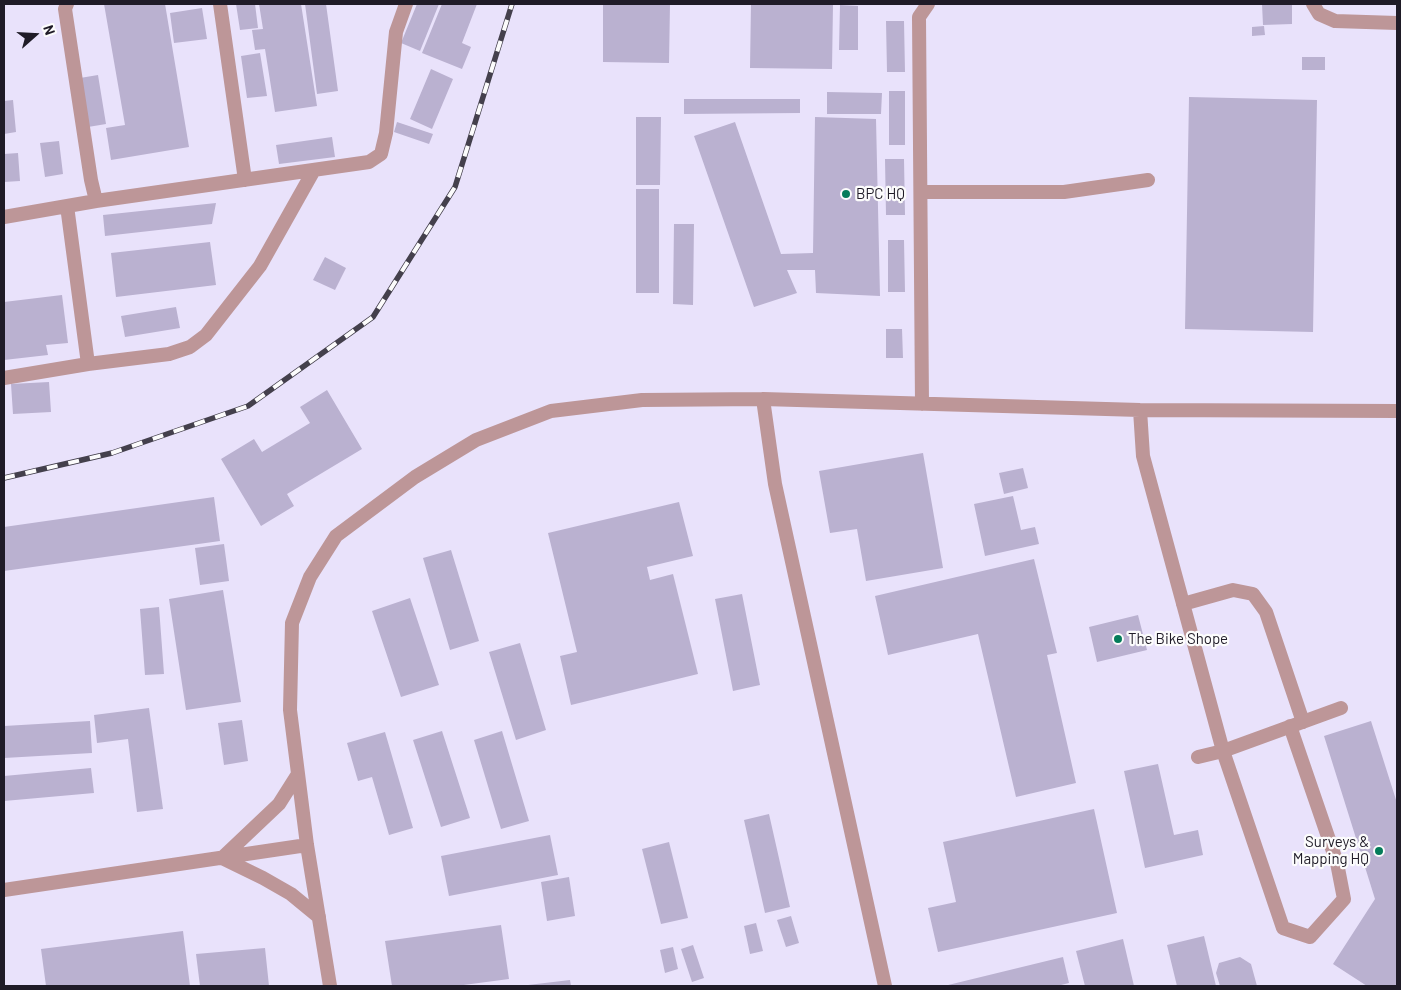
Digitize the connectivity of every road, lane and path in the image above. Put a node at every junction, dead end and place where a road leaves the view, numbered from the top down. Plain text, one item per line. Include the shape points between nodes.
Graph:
1 (67, 4) edge
2 (220, 4) edge
3 (406, 4) edge
4 (928, 4) edge
5 (1313, 4) edge
6 (1397, 23) edge
7 (314, 170) junction
8 (245, 180) junction
9 (1148, 180) dead end
10 (922, 192) junction
11 (96, 201) junction
12 (67, 206) junction
13 (4, 217) edge
14 (88, 364) junction
15 (4, 378) edge
16 (762, 399) junction
17 (922, 404) junction
18 (1140, 410) junction
19 (1397, 411) edge
20 (1183, 604) junction
21 (1341, 708) dead end
22 (1296, 724) junction
23 (1223, 751) junction
24 (1198, 757) dead end
25 (298, 774) junction
26 (307, 846) junction
27 (222, 858) junction
28 (4, 890) edge
29 (319, 916) junction
30 (330, 986) edge
31 (885, 986) edge

1 - 11 lane via 65,9
2 - 8 lane
3 - 7 lane via 396,32 381,154 369,162
4 - 10 lane via 919,17
5 - 6 lane via 1319,14 1336,21
7 - 8 lane
7 - 14 lane via 260,266 206,335 190,347 169,354
8 - 11 lane
9 - 10 lane via 1064,192
10 - 17 lane
11 - 12 lane
12 - 13 lane
12 - 14 lane
14 - 15 lane
16 - 17 lane
16 - 25 lane via 642,400 551,411 476,440 415,477 336,536 310,577 292,623 290,710
16 - 31 lane via 774,484
17 - 18 lane
18 - 19 lane
18 - 20 lane via 1143,456
20 - 22 lane via 1233,590 1253,594 1266,612
20 - 23 lane
21 - 22 lane
22 - 23 lane
22 - 23 lane via 1337,863 1344,898 1310,937 1283,928
23 - 24 lane
25 - 26 lane
25 - 27 lane via 279,804
26 - 27 lane
26 - 29 lane
27 - 28 lane
27 - 29 lane via 291,894
29 - 30 lane

